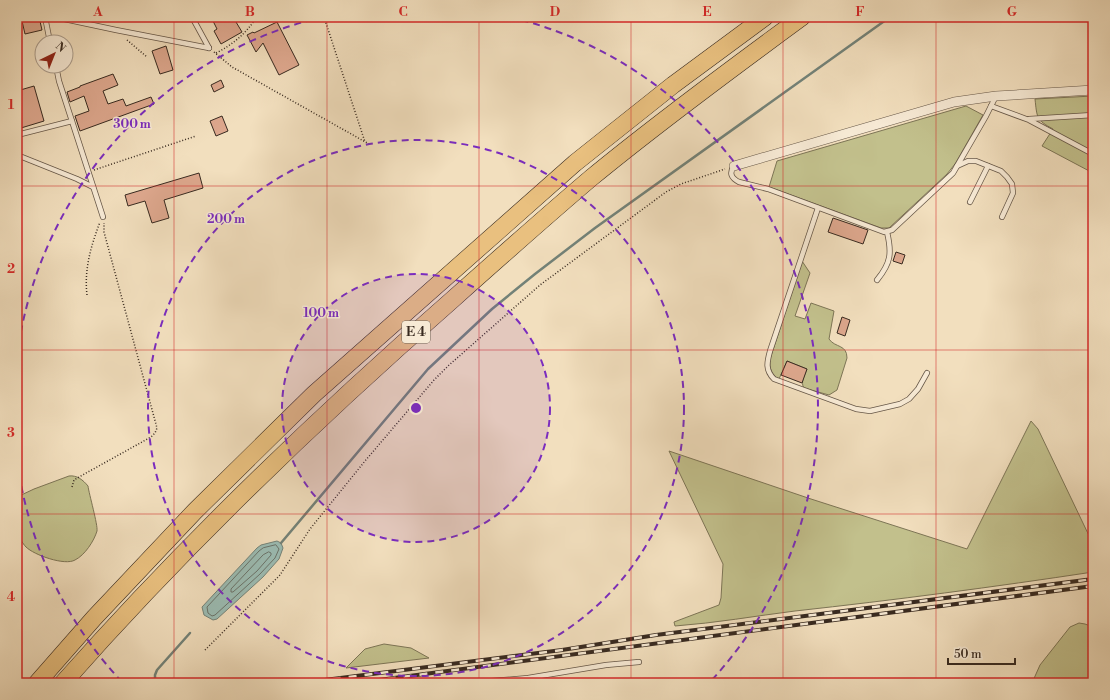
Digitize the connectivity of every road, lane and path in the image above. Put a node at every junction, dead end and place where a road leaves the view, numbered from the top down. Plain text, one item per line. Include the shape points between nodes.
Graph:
1 (45, 17) edge
2 (56, 17) edge
3 (192, 17) edge
4 (258, 17) edge
5 (264, 17) edge
6 (279, 17) edge
7 (324, 17) edge
8 (765, 17) edge
9 (802, 17) edge
10 (116, 30) junction
11 (48, 34) edge
12 (209, 48) junction
13 (216, 53) junction
14 (147, 57) dead end
15 (58, 74) edge
16 (1093, 90) edge
17 (996, 96) junction
18 (991, 106) junction
19 (1093, 115) edge
20 (1027, 120) junction
21 (72, 121) junction
22 (17, 135) edge
23 (196, 136) dead end
24 (365, 142) junction
25 (369, 144) dead end
26 (1093, 154) edge
27 (17, 155) edge
28 (734, 166) junction
29 (957, 166) junction
30 (988, 166) junction
31 (88, 171) junction
32 (93, 187) junction
33 (970, 202) dead end
34 (818, 208) junction
35 (103, 217) junction
36 (1002, 217) dead end
37 (887, 232) junction
38 (877, 280) dead end
39 (87, 294) dead end
40 (927, 373) dead end
41 (72, 487) dead end
42 (205, 650) dead end
43 (639, 662) dead end
44 (37, 683) edge
45 (63, 683) edge
46 (467, 683) edge

1 - 11 lane
2 - 10 lane
3 - 12 lane
4 - 13 path via 237,41
5 - 6 path
7 - 24 path
8 - 44 highway, E 4 via 673,85 575,163 314,394 195,512 94,618
9 - 45 highway, E 4 via 685,104 592,178 393,352 211,524
10 - 12 lane
10 - 14 path
12 - 13 path
13 - 24 path via 232,67
15 - 21 lane
16 - 17 street
17 - 18 lane
17 - 28 street via 954,102
18 - 20 lane
18 - 29 lane
19 - 20 lane
20 - 26 lane
21 - 22 lane
21 - 31 lane
23 - 31 path
24 - 25 path
27 - 32 lane
28 - 34 lane via 731,175 735,180 768,189
28 - 42 path via 681,184 666,192 540,285 448,366 310,529 280,575
29 - 30 lane via 973,160
29 - 37 lane via 953,173
30 - 33 lane
30 - 36 lane via 1004,173 1012,184 1012,197
31 - 32 lane
32 - 35 lane
34 - 37 lane
34 - 40 lane via 770,351 768,372 774,379 828,400 870,411 900,404 909,399
35 - 39 path via 92,242 86,274
35 - 41 path via 104,232 158,428 151,437 74,480
37 - 38 lane via 890,253 885,269
43 - 46 lane via 528,678

